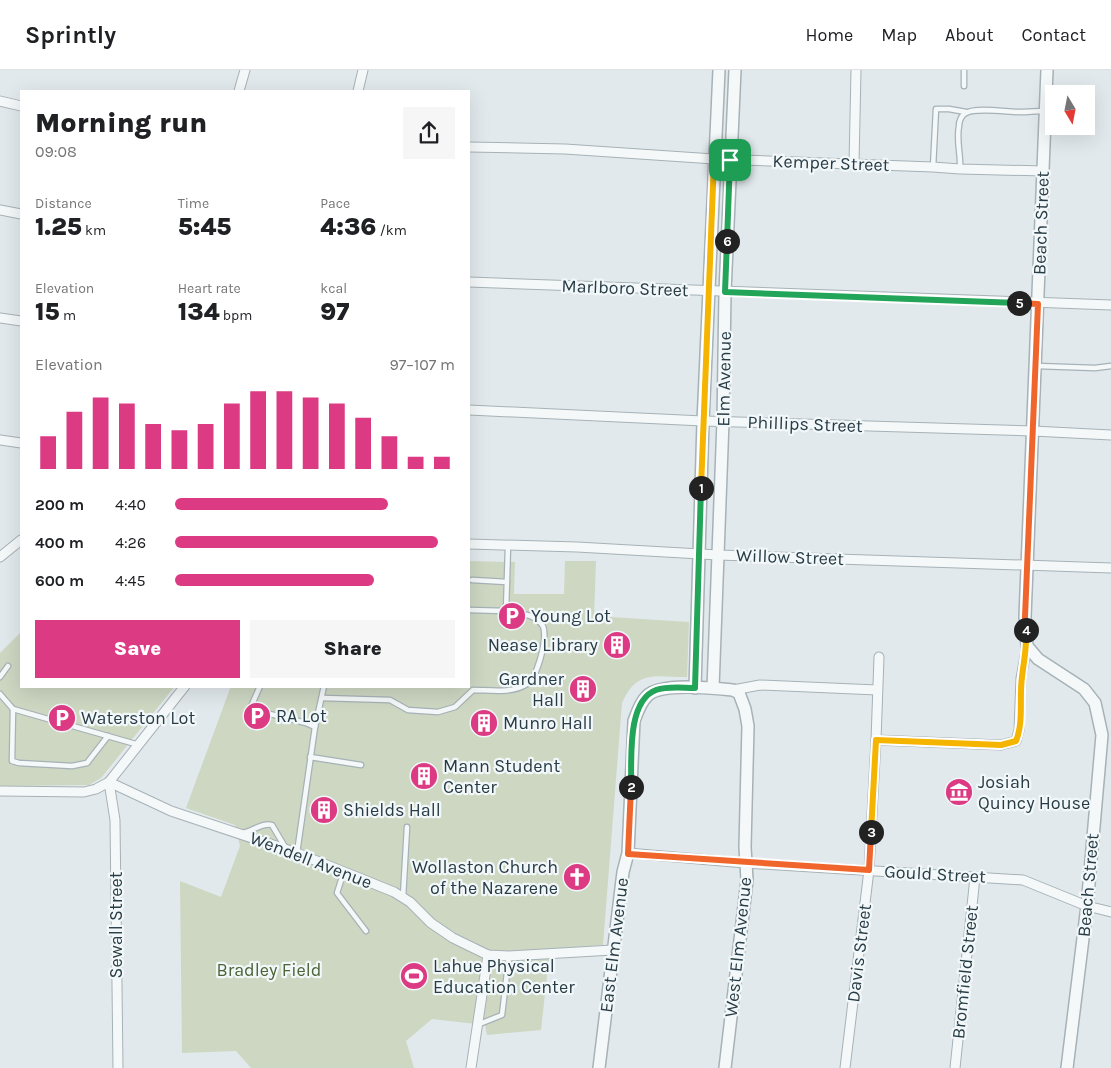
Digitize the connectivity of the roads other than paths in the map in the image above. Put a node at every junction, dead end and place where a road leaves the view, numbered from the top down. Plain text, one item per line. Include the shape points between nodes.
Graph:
1 (245, 70) edge
2 (363, 70) edge
3 (718, 70) edge
4 (735, 70) edge
5 (856, 70) edge
6 (964, 70) edge
7 (1047, 70) edge
8 (1046, 85) edge
9 (964, 86) dead end
10 (238, 90) edge
11 (358, 90) edge
12 (0, 102) edge
13 (20, 106) edge
14 (1045, 110) joint
15 (966, 112) junction
16 (470, 147) edge
17 (714, 160) junction
18 (730, 160) junction
19 (854, 164) junction
20 (933, 167) junction
21 (960, 169) junction
22 (1043, 171) junction
23 (0, 210) edge
24 (20, 214) edge
25 (470, 282) edge
26 (708, 292) junction
27 (725, 292) junction
28 (1038, 304) junction
29 (1111, 306) edge
30 (0, 318) edge
31 (20, 321) edge
32 (1036, 366) junction
33 (1111, 366) edge
34 (470, 410) edge
35 (703, 421) junction
36 (723, 421) junction
37 (1033, 431) junction
38 (1111, 435) edge
39 (0, 440) edge
40 (20, 443) edge
41 (20, 541) edge
42 (470, 544) edge
43 (508, 545) junction
44 (699, 554) junction
45 (718, 555) junction
46 (0, 557) edge
47 (1027, 564) junction
48 (1111, 568) edge
49 (472, 580) dead end
50 (506, 582) junction
51 (470, 610) edge
52 (506, 611) junction
53 (1027, 646) junction
54 (879, 658) dead end
55 (8, 666) dead end
56 (0, 677) edge
57 (183, 688) edge
58 (259, 688) edge
59 (324, 688) edge
60 (695, 688) junction
61 (713, 688) junction
62 (733, 690) junction
63 (877, 690) junction
64 (0, 694) edge
65 (322, 698) junction
66 (13, 709) junction
67 (314, 727) junction
68 (108, 736) junction
69 (876, 740) junction
70 (139, 745) junction
71 (310, 757) junction
72 (361, 765) dead end
73 (109, 782) junction
74 (0, 791) edge
75 (407, 828) dead end
76 (241, 834) junction
77 (285, 849) junction
78 (297, 853) junction
79 (628, 854) junction
80 (745, 863) junction
81 (869, 870) junction
82 (344, 871) junction
83 (975, 877) junction
84 (403, 898) junction
85 (1087, 906) junction
86 (1111, 912) edge
87 (366, 931) dead end
88 (613, 950) junction
89 (488, 955) junction
90 (509, 956) junction
91 (477, 1025) junction
92 (118, 1068) edge
93 (471, 1068) edge
94 (599, 1068) edge
95 (725, 1068) edge
96 (845, 1068) edge
97 (954, 1068) edge
98 (1067, 1068) edge

1 - 10 street
2 - 11 street
3 - 17 street, Elm Avenue
4 - 18 street, Elm Avenue
5 - 19 street
6 - 9 lane
7 - 8 street, Beach Street
12 - 13 street
14 - 15 lane
14 - 22 street, Beach Street
15 - 20 lane via 936,109
15 - 21 lane via 958,126
16 - 17 street, Kemper Street via 565,149
17 - 18 street, Kemper Street
17 - 26 street, Elm Avenue
18 - 19 street, Kemper Street
18 - 27 street, Elm Avenue
19 - 20 street, Kemper Street
20 - 21 street, Kemper Street
21 - 22 street, Kemper Street
22 - 28 street, Beach Street
23 - 24 street
25 - 26 street, Marlboro Street
26 - 27 street, Marlboro Street
26 - 35 street, Elm Avenue
27 - 28 street, Marlboro Street
27 - 36 street, Elm Avenue
28 - 29 street, Marlboro Street
28 - 32 street, Beach Street
30 - 31 street
32 - 33 lane
32 - 37 street, Beach Street
34 - 35 street, Phillips Street
35 - 36 street, Phillips Street
35 - 44 street, Elm Avenue
36 - 37 street, Phillips Street
36 - 45 street, Elm Avenue
37 - 38 street, Phillips Street
37 - 47 street, Beach Street
39 - 40 street
41 - 46 street
42 - 43 street, Willow Street
43 - 44 street, Willow Street
43 - 50 lane
44 - 45 street, Willow Street
44 - 60 street, Elm Avenue
45 - 47 street, Willow Street
45 - 61 street, Elm Avenue
47 - 48 street, Willow Street
47 - 53 street, Beach Street
49 - 50 lane
50 - 52 lane
51 - 52 lane
52 - 65 lane via 533,616 544,630 535,676 526,684 509,690 473,690 455,707 438,712 408,710 390,700
53 - 69 street, Beach Street via 1021,678 1020,730 1016,741 1001,745
53 - 85 street, Beach Street via 1038,659 1084,689 1095,703 1102,735
54 - 63 street, Davis Street
55 - 56 lane
57 - 70 street
58 - 67 lane via 250,709
59 - 65 lane
60 - 61 street
60 - 79 street, East Elm Avenue via 654,691 639,707 634,721
61 - 62 street
62 - 63 street via 760,685
62 - 80 street, West Elm Avenue via 742,699 748,726
63 - 69 street, Davis Street
64 - 66 lane
65 - 67 lane
66 - 68 lane
66 - 68 lane via 12,761 19,763 87,764
67 - 71 lane
68 - 70 lane
69 - 81 street, Davis Street
70 - 73 street
71 - 72 lane
71 - 78 lane
73 - 74 street via 84,792
73 - 76 street, Wendell Avenue via 171,810
73 - 92 street, Sewall Street via 116,820
75 - 84 lane
76 - 77 street, Wendell Avenue
76 - 77 lane via 263,825 272,825
77 - 78 street, Wendell Avenue
78 - 82 street, Wendell Avenue
79 - 80 street, Gould Street
79 - 88 street, East Elm Avenue
80 - 81 street, Gould Street
80 - 95 street, West Elm Avenue via 747,880
81 - 83 street, Gould Street
81 - 96 street, Davis Street
82 - 84 street, Wendell Avenue
82 - 87 lane via 337,893
83 - 85 street, Gould Street via 1023,880
83 - 97 street, Bromfield Street
84 - 89 street, Wendell Avenue via 453,938
85 - 86 street, Gould Street
85 - 98 street, Beach Street
88 - 90 street, Wendell Avenue
88 - 94 street, East Elm Avenue
89 - 90 street, Wendell Avenue
89 - 91 street
90 - 91 lane via 502,1015
91 - 93 street

